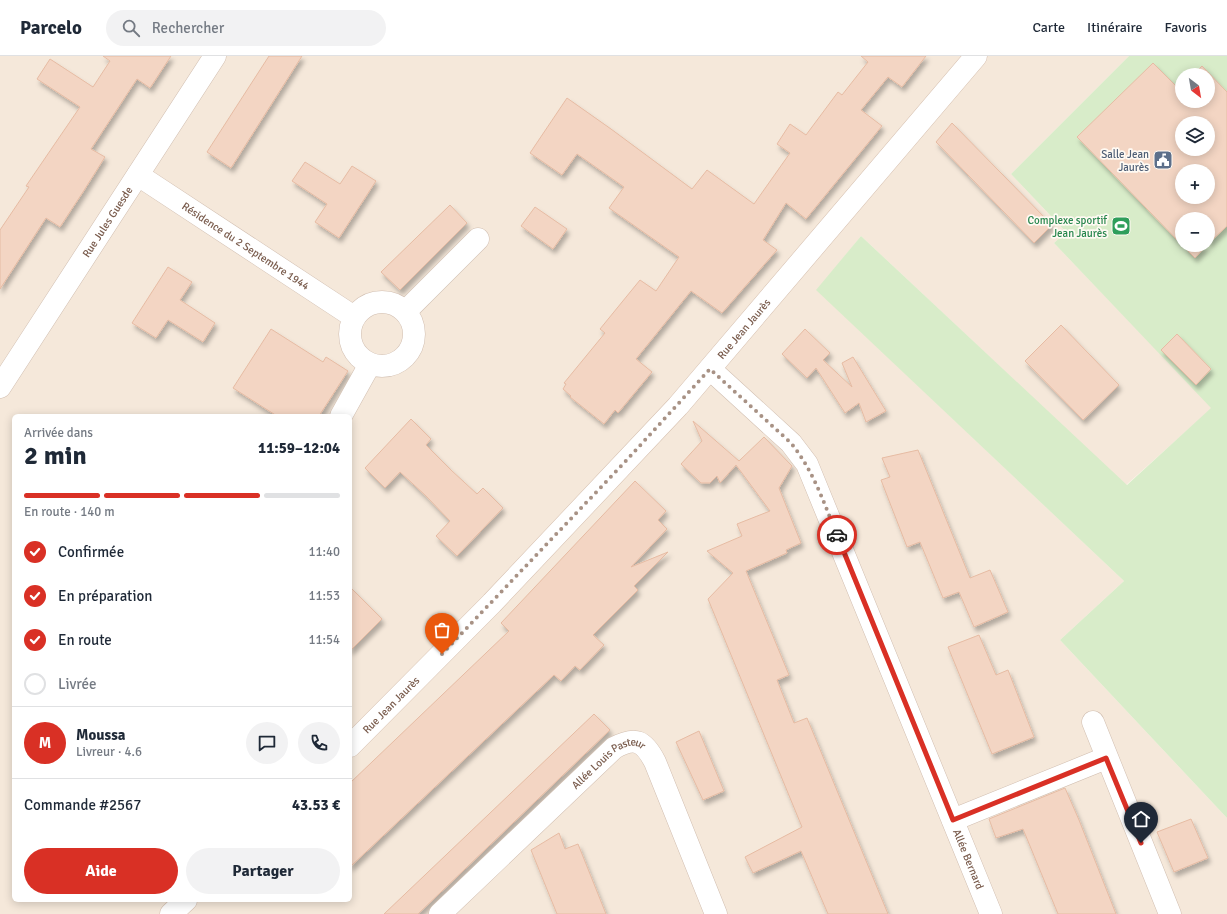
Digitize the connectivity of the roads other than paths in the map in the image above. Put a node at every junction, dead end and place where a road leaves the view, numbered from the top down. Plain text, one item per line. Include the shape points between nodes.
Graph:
1 (215, 56) edge
2 (976, 56) edge
3 (138, 175) junction
4 (478, 239) dead end
5 (406, 311) junction
6 (354, 317) junction
7 (370, 364) junction
8 (710, 369) junction
9 (0, 387) edge
10 (342, 414) edge
11 (1093, 722) dead end
12 (352, 744) edge
13 (1106, 758) junction
14 (953, 820) junction
15 (184, 902) edge
16 (170, 914) edge
17 (440, 914) edge
18 (716, 914) edge
19 (991, 914) edge
20 (1170, 914) edge

1 - 3 street, Rue Jules Guesde
2 - 8 street, Rue Jean Jaurès
3 - 6 street, Résidence du 2 Septembre 1944
3 - 9 street, Rue Jules Guesde
4 - 5 street
5 - 6 street via 389,302 376,302 363,307
5 - 7 street via 415,332 411,348 404,358 394,364
6 - 7 street via 350,328 350,341 356,352
7 - 10 street
8 - 12 street, Rue Jean Jaurès via 492,603
8 - 14 street, Allée Bernard via 791,443 807,464
11 - 13 street
13 - 14 street
13 - 20 street
14 - 19 street, Allée Bernard
15 - 16 street
17 - 18 street, Allée Louis Pasteur via 614,748 631,741 638,741 644,745 655,762

